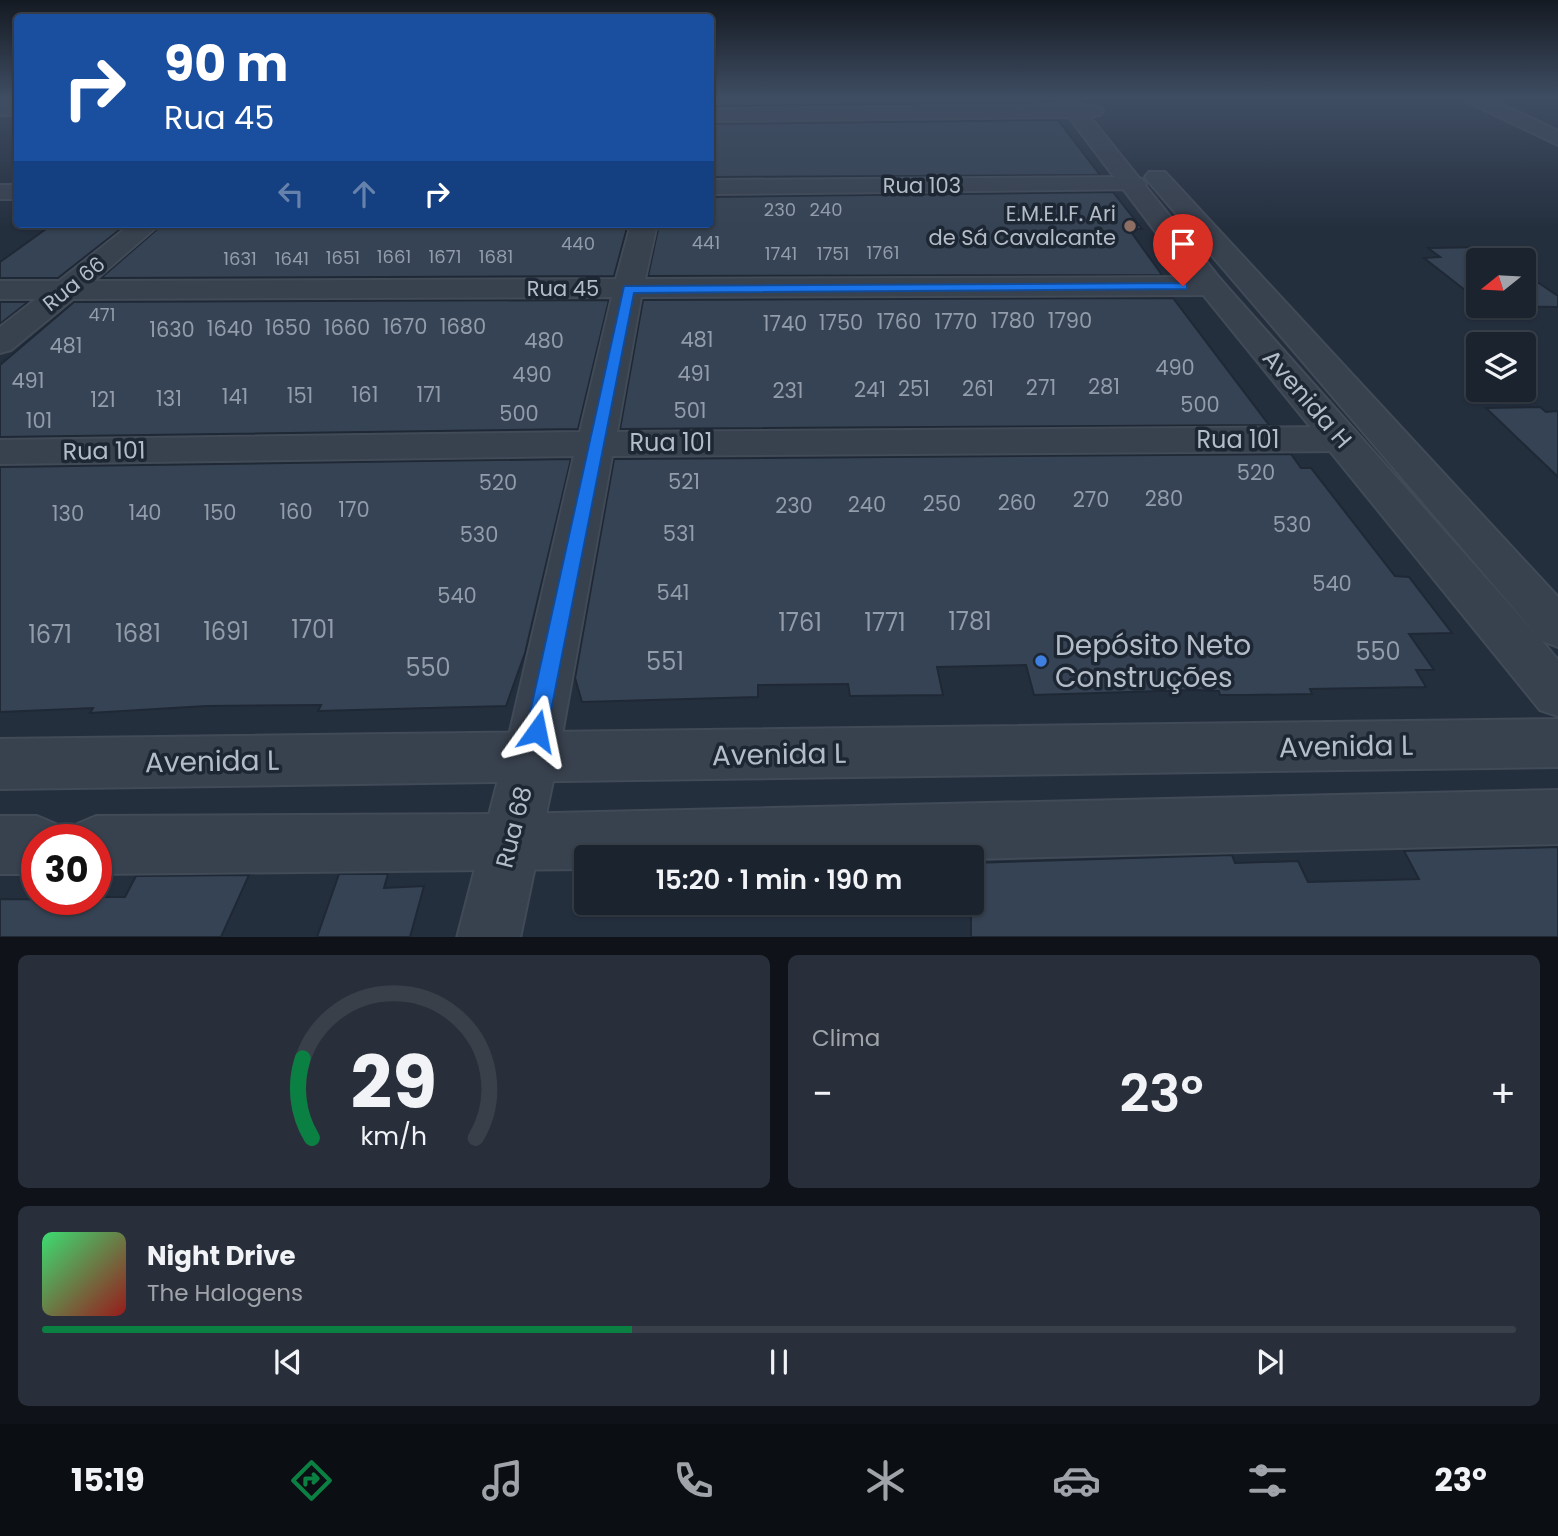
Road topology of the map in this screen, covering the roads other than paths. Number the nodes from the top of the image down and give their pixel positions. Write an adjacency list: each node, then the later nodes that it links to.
1 (1105, 141): 3 (street, Avenida H)
2 (1116, 141): 15 (street, Avenida H)
3 (1133, 184): 4 (street, Rua 103); 7 (street, Avenida H)
4 (714, 187)
5 (142, 228): 9 (street, Rua 66)
6 (643, 228): 10 (street, Rua 68)
7 (1211, 286): 10 (street, Rua 45); 12 (street, Avenida H)
8 (0, 289): 9 (street, Rua 45)
9 (69, 289): 10 (street, Rua 45); 11 (street, Rua 66)
10 (628, 289): 13 (street, Rua 68)
11 (0, 343)
12 (1342, 439): 13 (street, Rua 101); 16 (street, Avenida H)
13 (597, 444): 14 (street, Rua 101); 18 (street, Rua 68)
14 (0, 452)
15 (1558, 628)
16 (1558, 695)
17 (1558, 743): 18 (street, Avenida L)
18 (531, 757): 19 (street, Avenida L); 21 (street, Rua 68)
19 (0, 764)
20 (1558, 817): 21 (street)
21 (510, 842): 24 (street); 25 (street, Rua 68)
22 (0, 845): 23 (street)
23 (21, 845)
24 (112, 845)
25 (488, 937)

